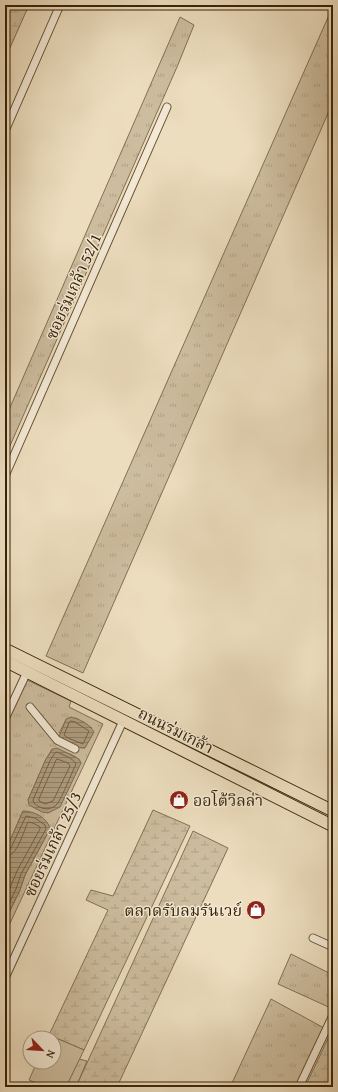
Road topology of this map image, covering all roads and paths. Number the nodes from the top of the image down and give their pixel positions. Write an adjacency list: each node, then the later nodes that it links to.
1 (60, 5): 3 (street)
2 (167, 107): 4 (street, ซอยร่มเกล้า 52/1)
3 (5, 131)
4 (5, 476)
5 (5, 649): 12 (main road, ถนนร่มเกล้า)
6 (5, 662): 7 (main road, ถนนร่มเกล้า)
7 (27, 672): 9 (street); 10 (main road, ถนนร่มเกล้า)
8 (30, 707): 11 (street)
9 (5, 719)
10 (124, 721): 13 (main road, ถนนร่มเกล้า); 16 (street, ซอยร่มเกล้า 25/3)
11 (75, 749)
12 (333, 811)
13 (333, 826)
14 (313, 938): 15 (street)
15 (333, 948)
16 (5, 978)
17 (333, 1015): 18 (street)
18 (299, 1087)

